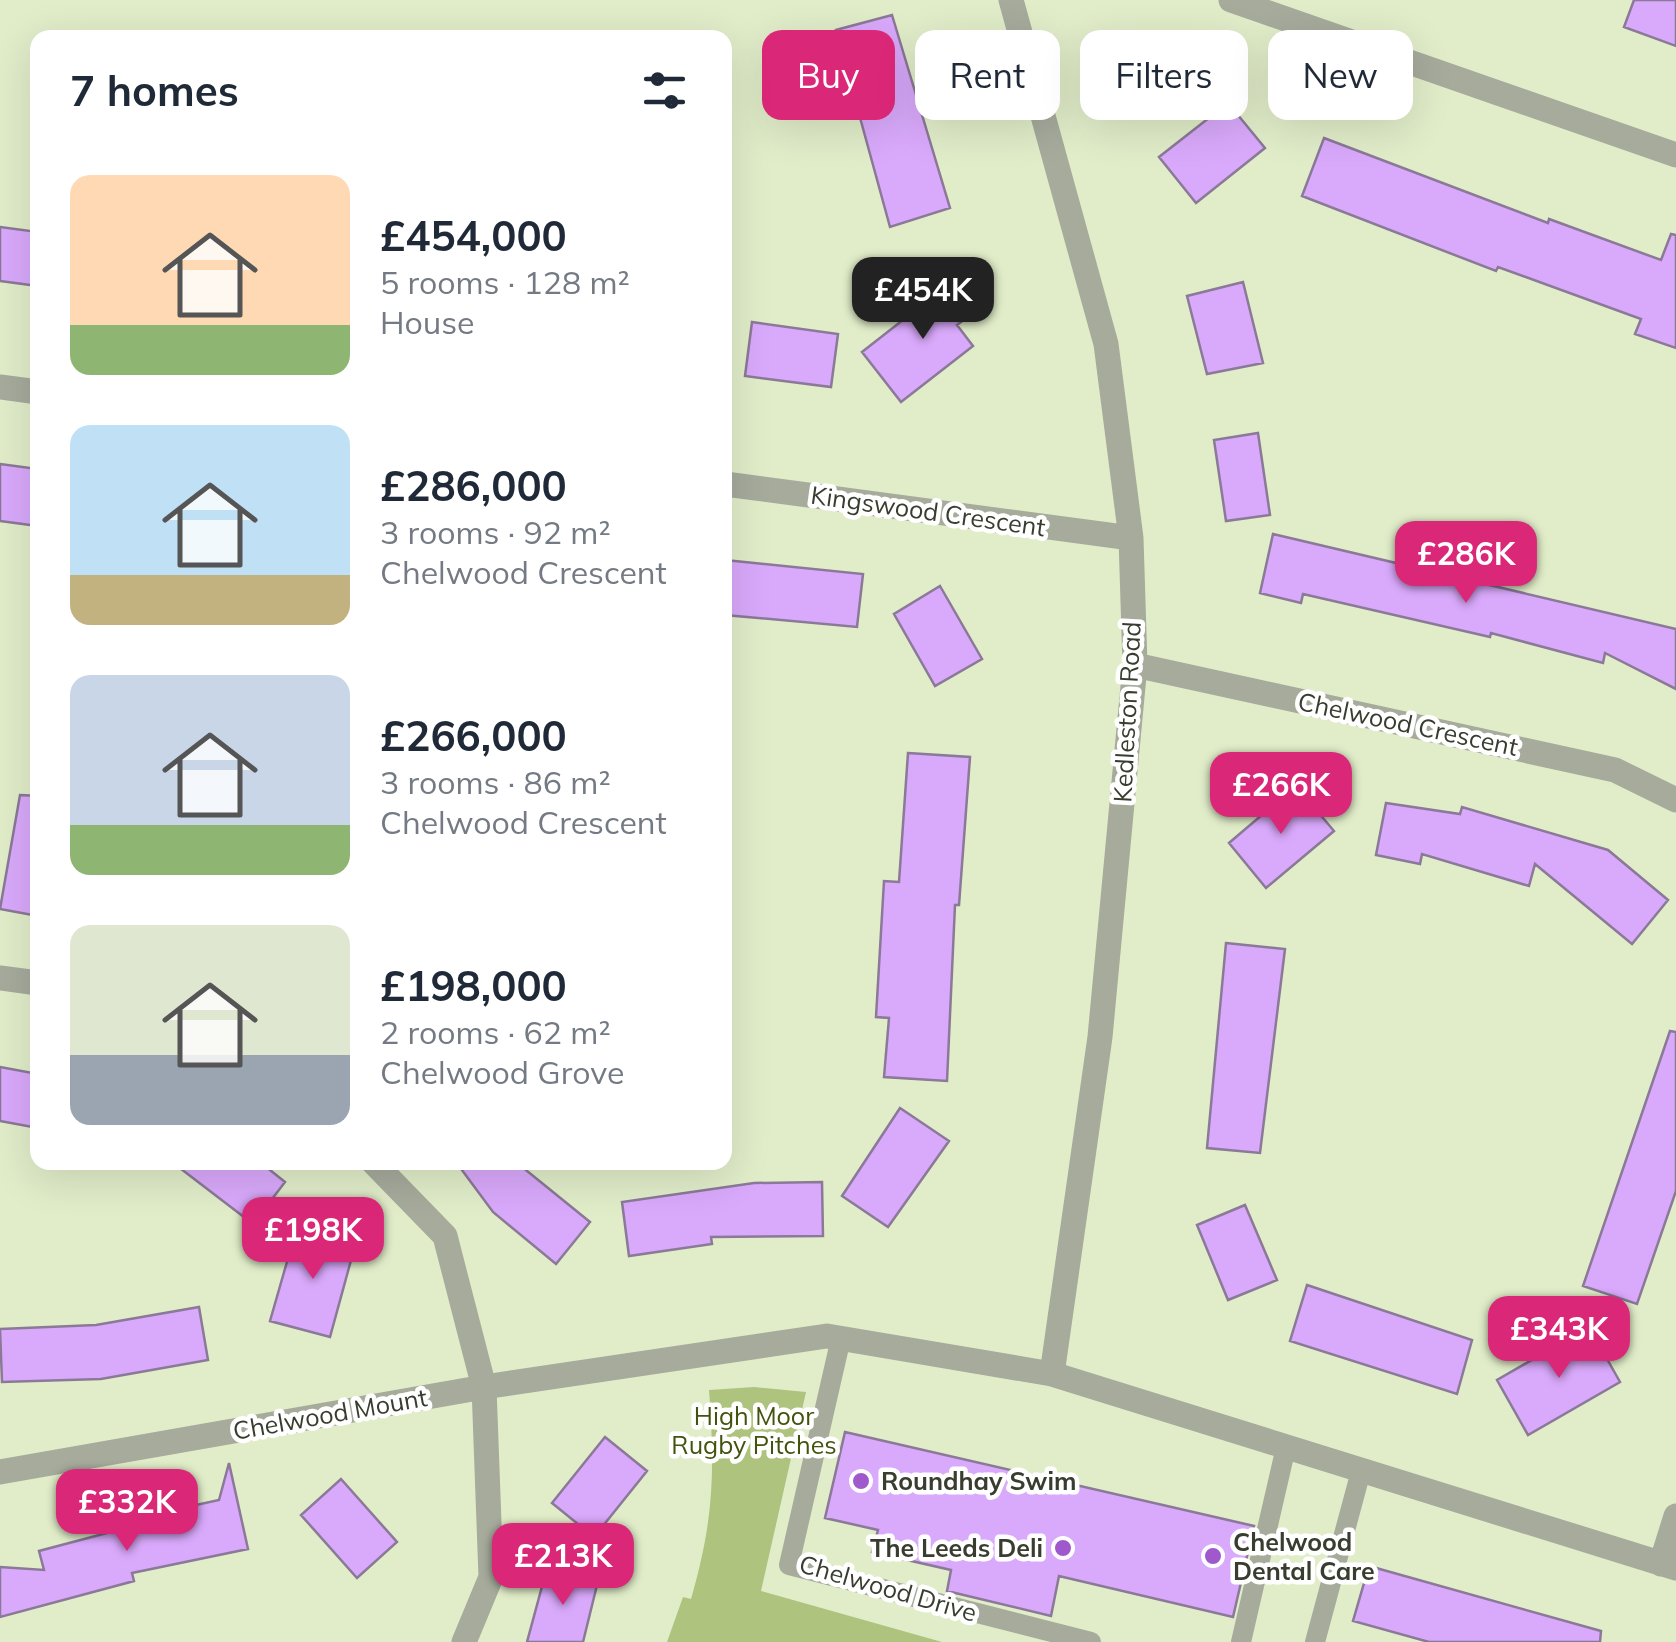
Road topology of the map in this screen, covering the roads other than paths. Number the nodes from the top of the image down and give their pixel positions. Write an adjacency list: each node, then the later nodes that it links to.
1 (1011, 0): 7 (street, Kedleston Road)
2 (1231, 0): 3 (street)
3 (1676, 155)
4 (0, 387): 5 (street)
5 (30, 391)
6 (732, 485): 7 (street, Kingswood Crescent)
7 (1131, 538): 8 (street, Kedleston Road)
8 (1135, 665): 9 (street, Chelwood Crescent); 14 (street, Kedleston Road)
9 (1676, 800)
10 (0, 978): 11 (street)
11 (30, 982)
12 (381, 1170): 15 (street)
13 (841, 1338): 14 (street); 15 (street); 22 (lane, Chelwood Drive)
14 (1052, 1374): 16 (street)
15 (484, 1387): 18 (street, Chelwood Mount); 21 (street)
16 (1286, 1447): 17 (street); 23 (lane)
17 (1361, 1471): 20 (street); 24 (lane)
18 (0, 1472)
19 (1676, 1516): 20 (street)
20 (1668, 1566)
21 (464, 1642)
22 (1091, 1642)
23 (1241, 1642)
24 (1315, 1642)

